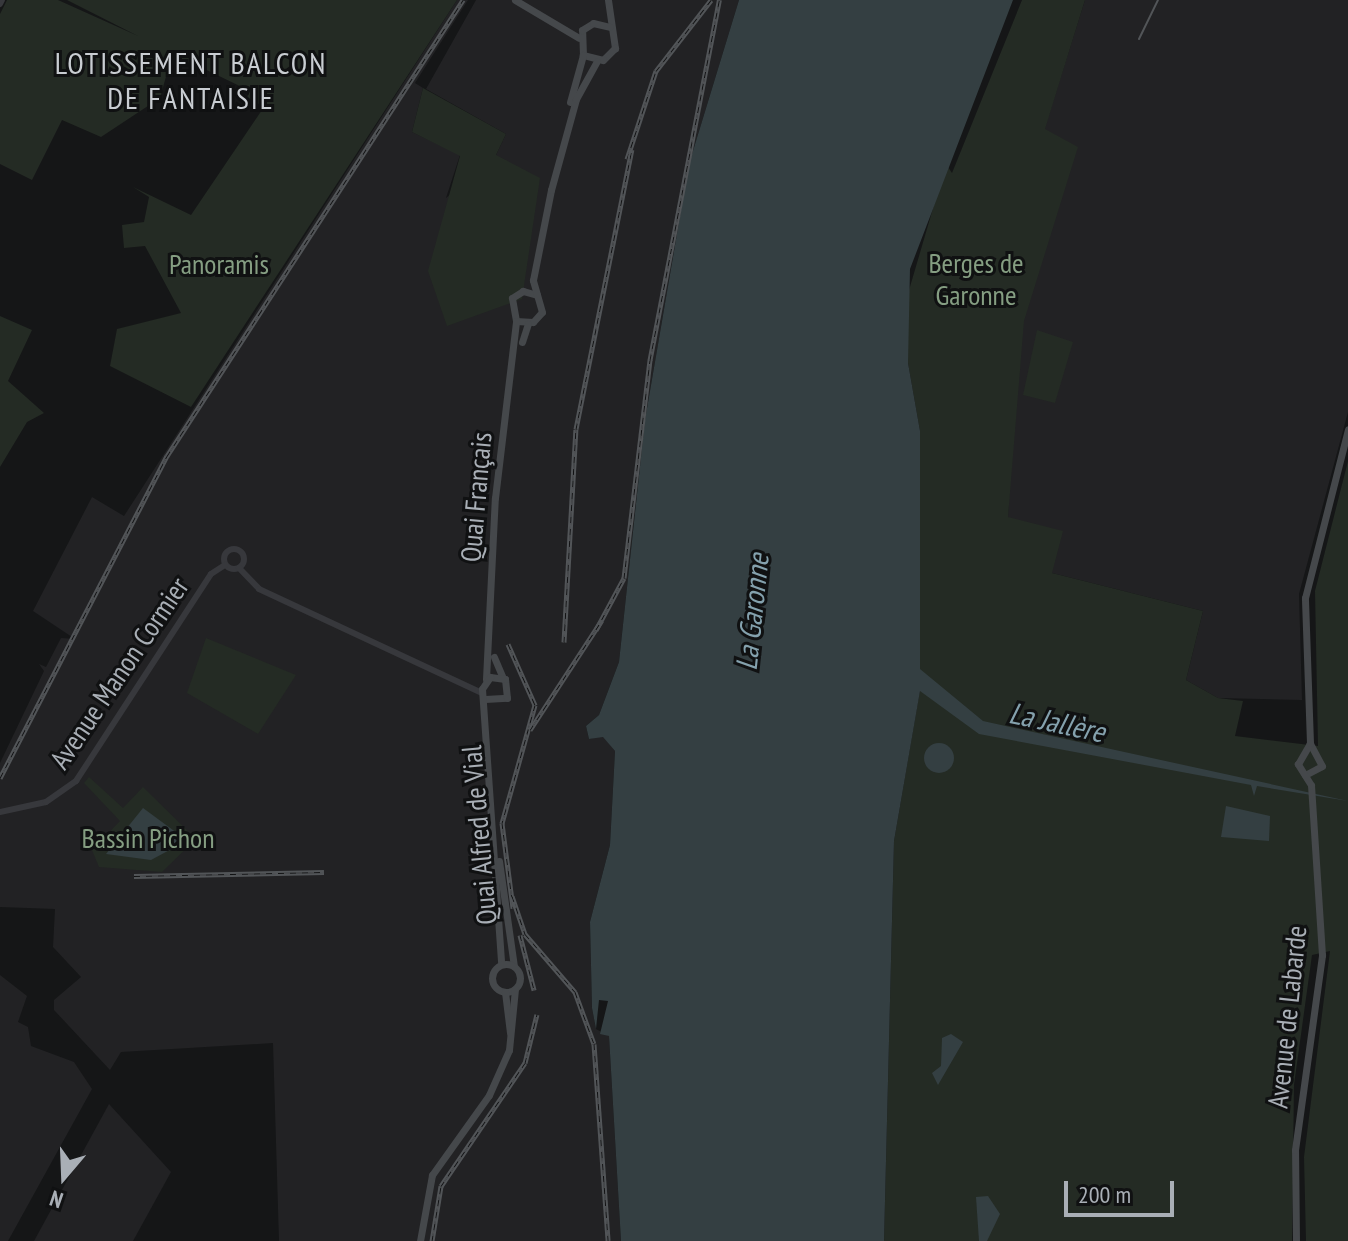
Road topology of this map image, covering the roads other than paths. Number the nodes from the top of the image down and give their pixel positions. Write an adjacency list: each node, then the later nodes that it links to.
1 (515, 0): 6 (main road)
2 (524, 0): 4 (main road)
3 (608, 0): 4 (main road); 5 (main road)
4 (589, 25): 5 (main road); 6 (main road)
5 (610, 27): 8 (main road)
6 (579, 38): 7 (main road)
7 (583, 55): 8 (main road); 9 (main road)
8 (597, 61): 10 (main road)
9 (523, 291): 10 (main road); 11 (main road)
10 (537, 295): 12 (main road)
11 (516, 321): 12 (main road); 17 (main road, Quai Français)
12 (528, 324): 16 (main road, Quai Français)
13 (1348, 429): 21 (main road)
14 (225, 565): 15 (street); 15 (street); 25 (street, Avenue Manon Cormier)
15 (239, 568): 18 (street)
16 (502, 676): 17 (main road); 20 (main road)
17 (485, 681): 18 (street); 19 (main road)
18 (465, 683): 19 (street)
19 (484, 696): 20 (main road); 26 (main road, Quai Alfred de Vial)
20 (500, 703): 27 (main road, Quai Alfred de Vial)
21 (1310, 753): 22 (main road); 23 (main road)
22 (1305, 775): 23 (main road); 24 (main road, Avenue de Labarde)
23 (1316, 775): 24 (main road)
24 (1312, 792): 32 (main road, Avenue de Labarde)
25 (0, 812)
26 (501, 964): 27 (main road); 29 (main road)
27 (514, 966): 28 (main road)
28 (515, 989): 29 (main road); 30 (main road)
29 (505, 992): 30 (main road)
30 (504, 1062): 31 (main road)
31 (420, 1241)
32 (1296, 1241)

